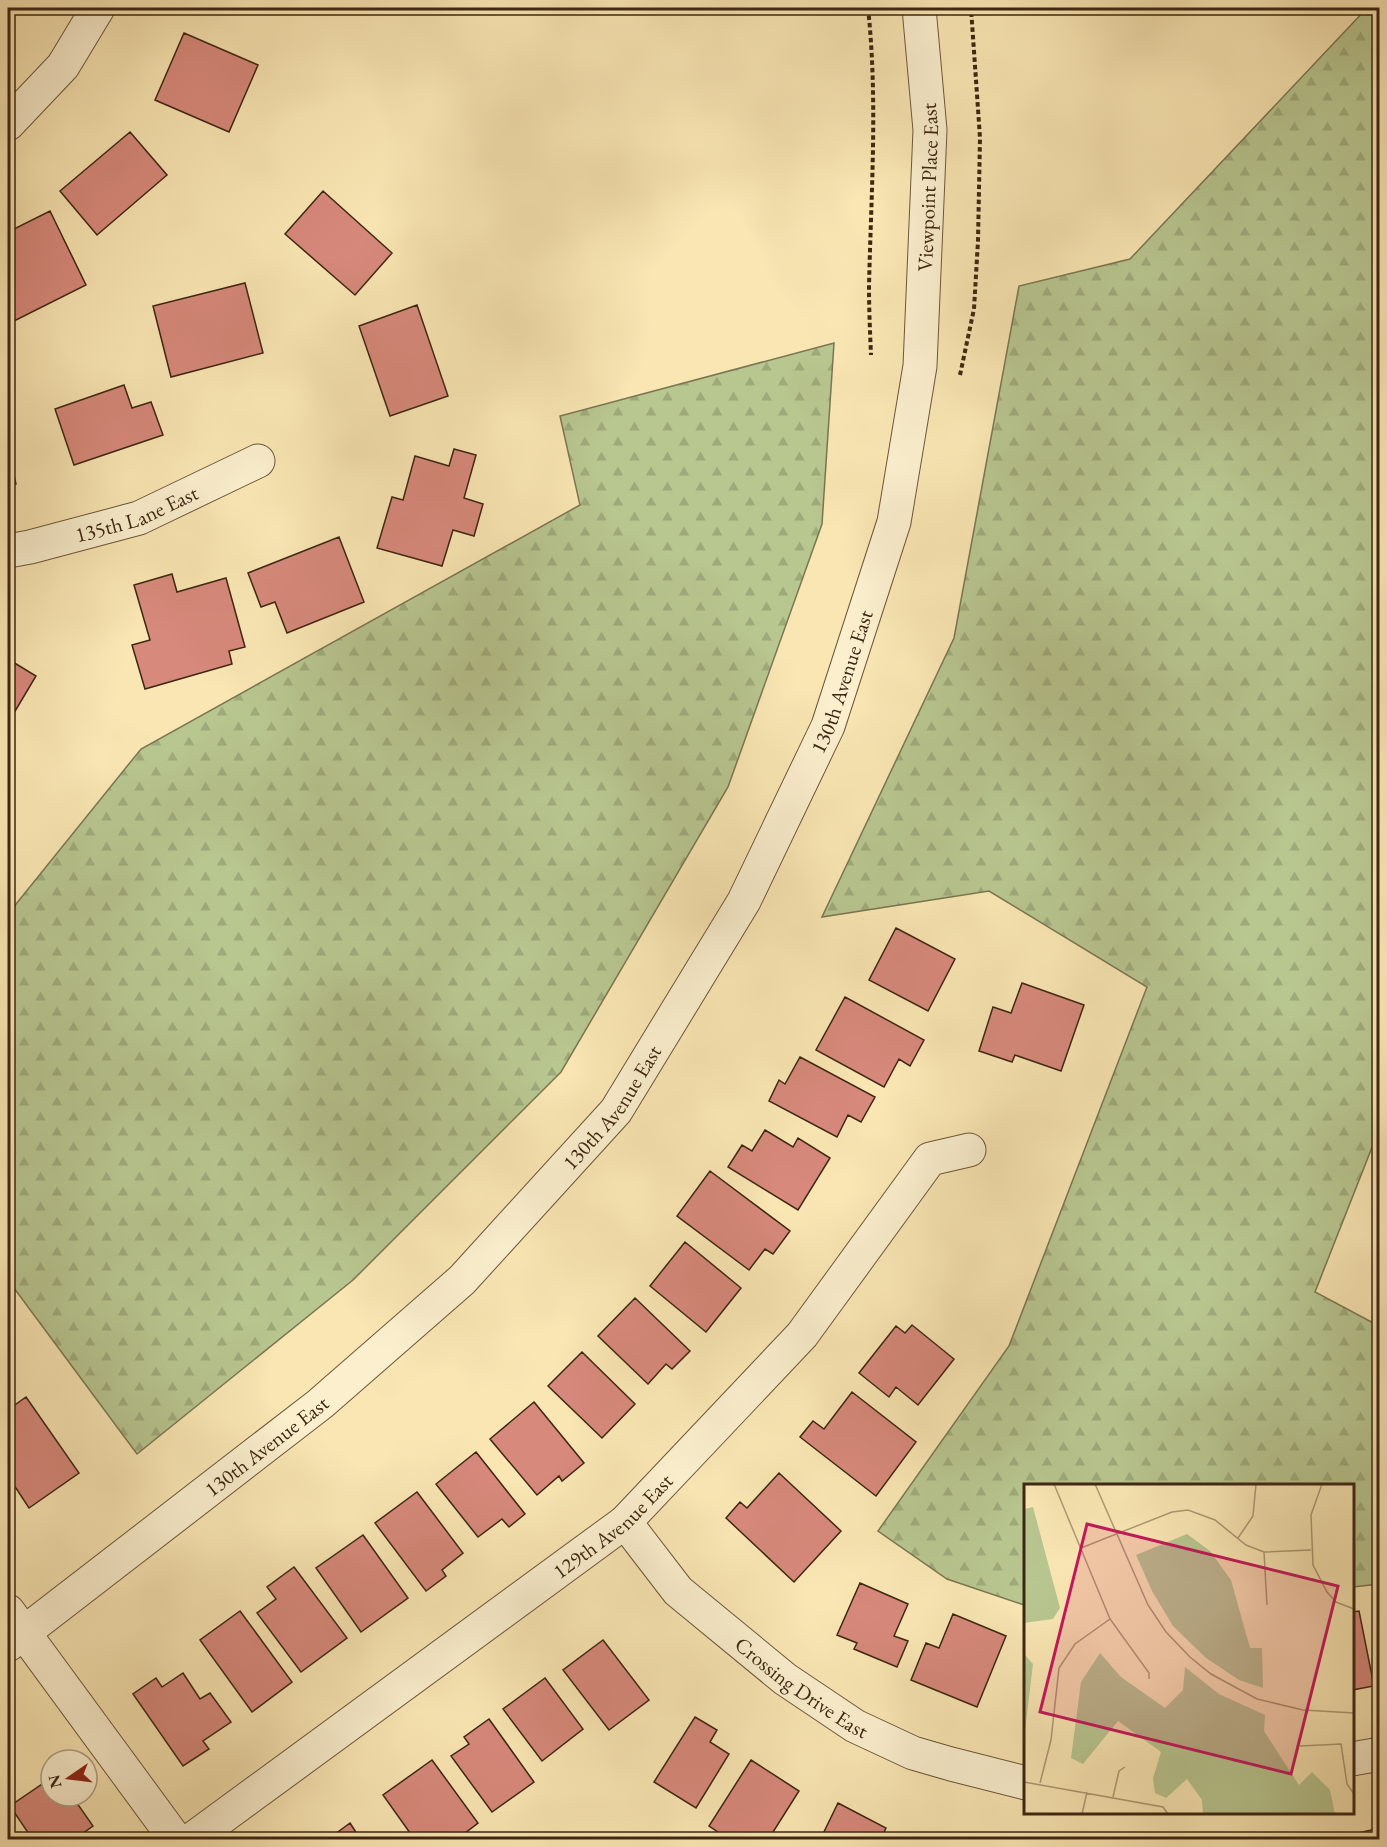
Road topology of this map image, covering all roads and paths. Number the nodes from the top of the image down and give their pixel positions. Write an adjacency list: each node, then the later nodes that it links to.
1 (98, 8): 5 (street)
2 (868, 8): 6 (path)
3 (919, 8): 7 (street, Viewpoint Place East)
4 (971, 8): 8 (path)
5 (8, 124)
6 (871, 355)
7 (920, 366): 13 (street, 130th Avenue East)
8 (960, 375)
9 (258, 461): 10 (street, 135th Lane East)
10 (8, 551)
11 (969, 1150): 12 (street, 129th Avenue East)
12 (625, 1522): 16 (street, Crossing Drive East); 18 (street, 129th Avenue East)
13 (13, 1630): 17 (street)
14 (1380, 1754): 15 (street)
15 (1354, 1760)
16 (1024, 1782)
17 (176, 1839)
18 (191, 1839)

